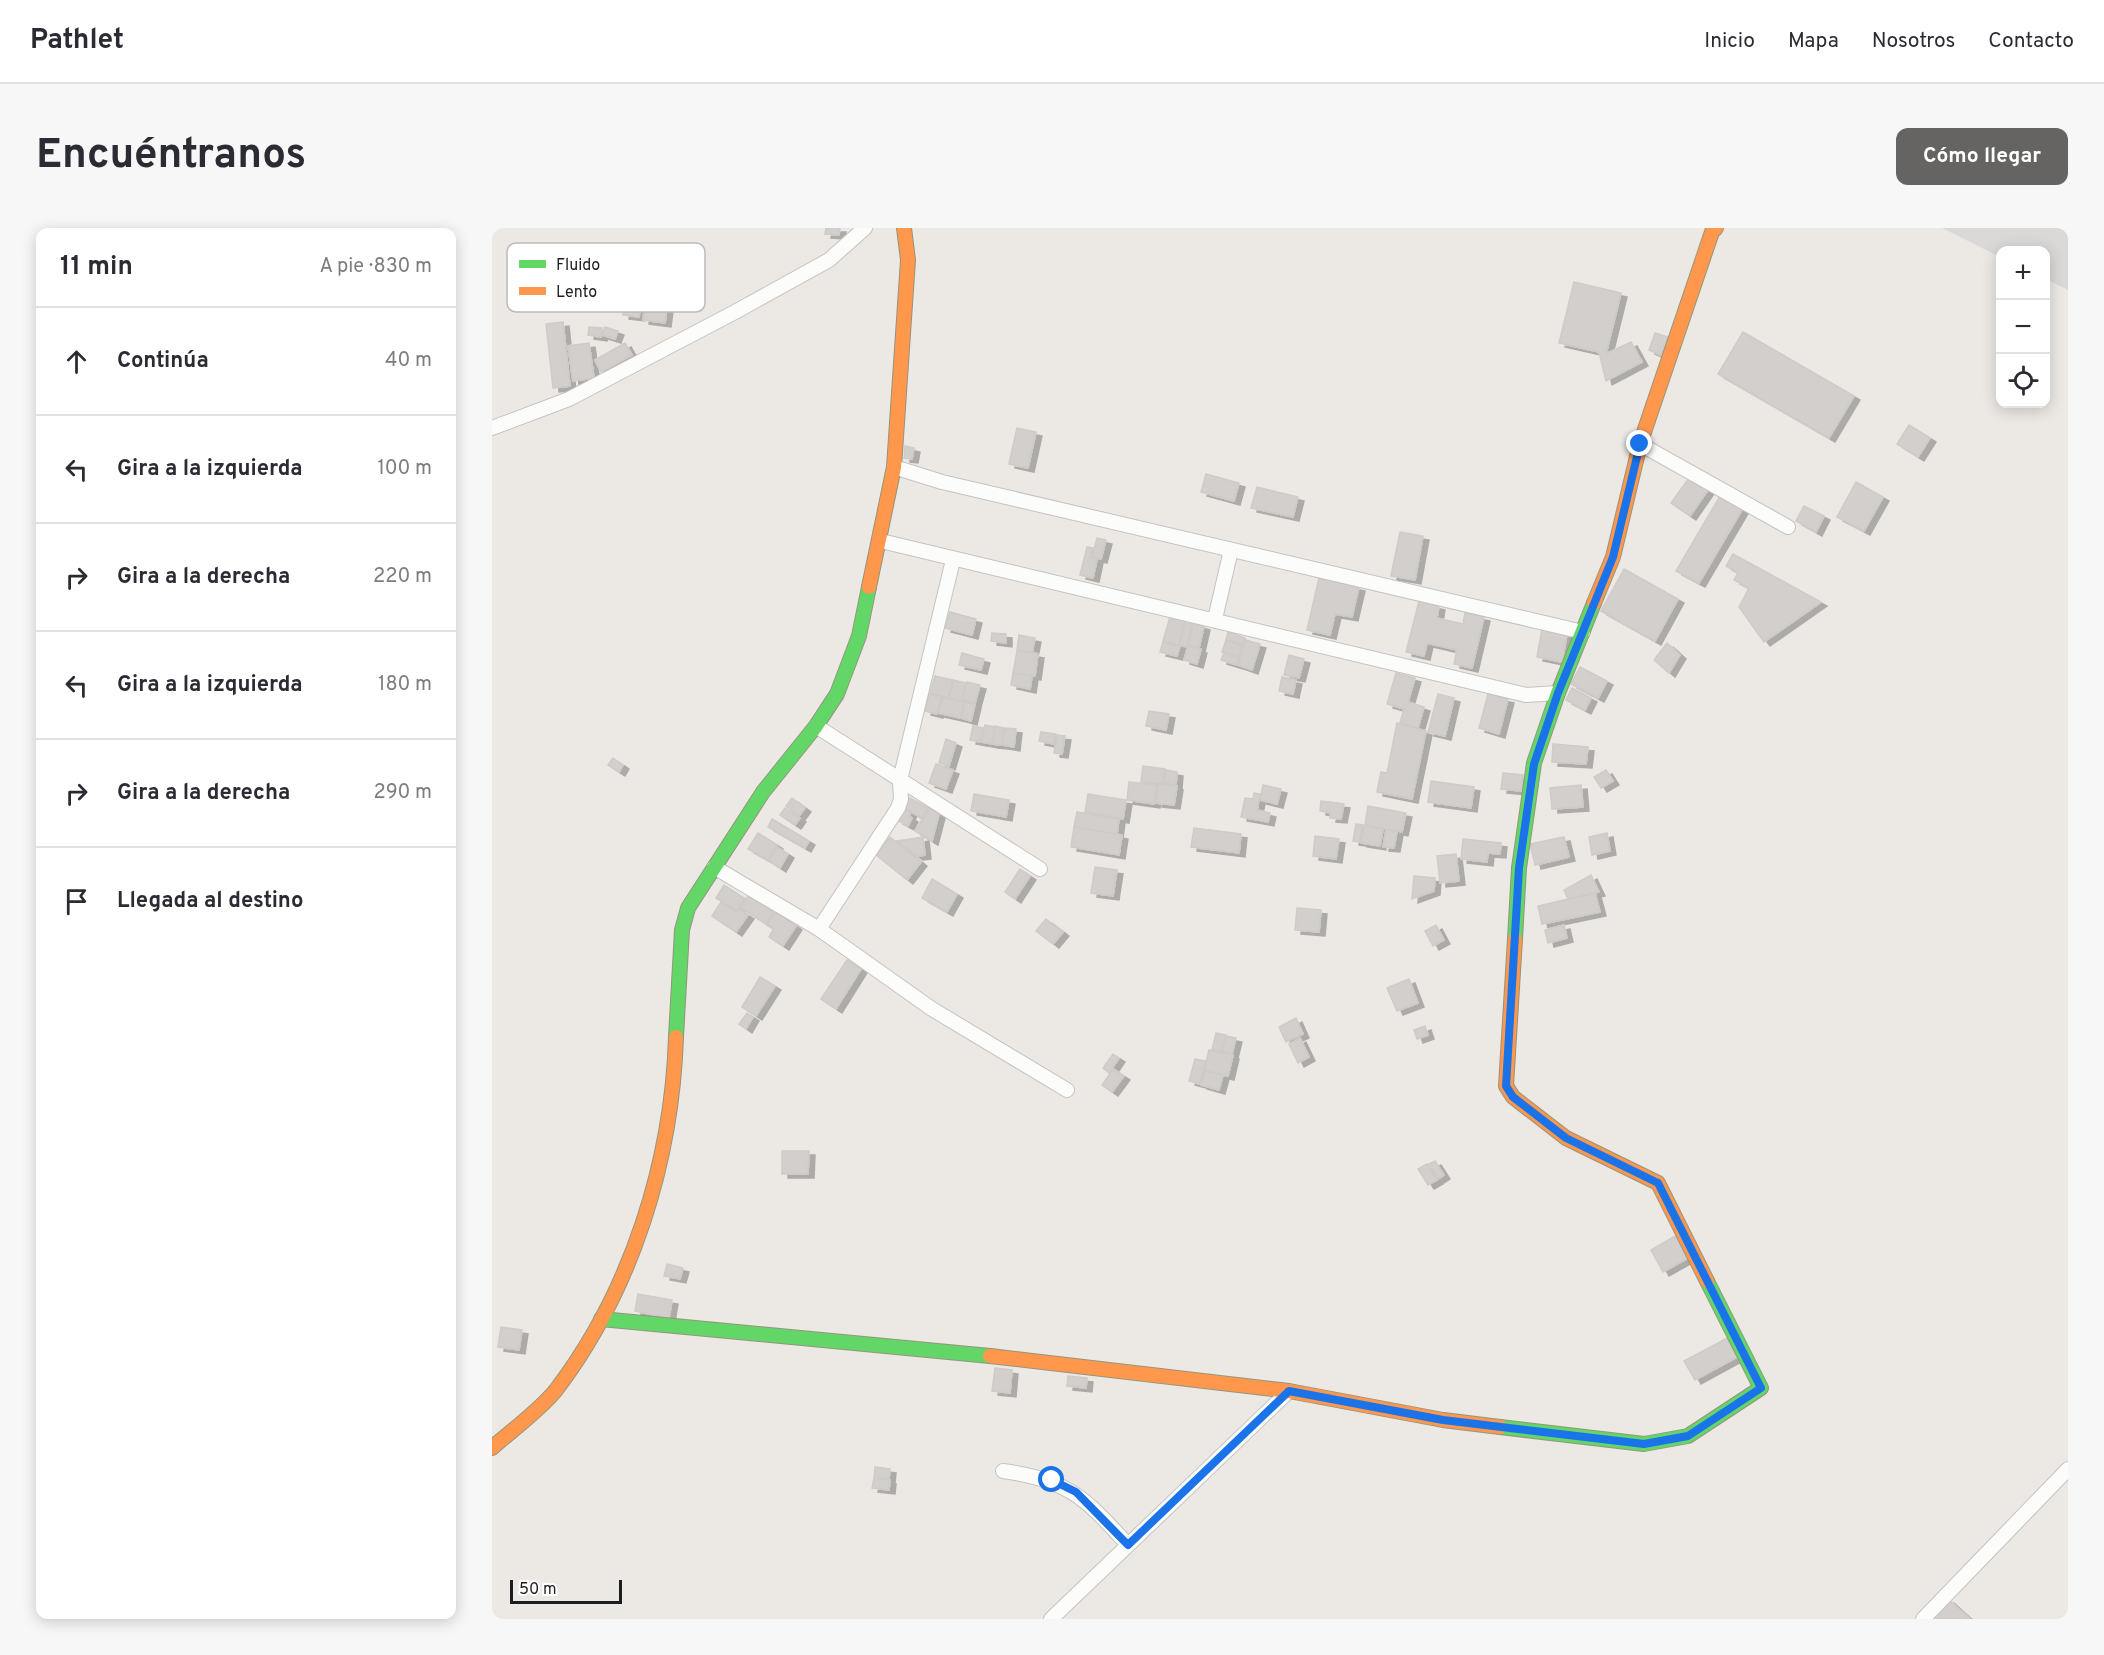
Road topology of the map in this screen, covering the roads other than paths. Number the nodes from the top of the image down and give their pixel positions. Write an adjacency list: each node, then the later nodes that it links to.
1 (865, 228): 4 (street)
2 (904, 228): 6 (street)
3 (1716, 228): 5 (street)
4 (492, 428)
5 (1640, 444): 7 (street); 12 (street)
6 (894, 467): 8 (street); 9 (street)
7 (1788, 527)
8 (881, 541): 10 (street); 14 (street)
9 (1231, 550): 11 (street); 12 (street)
10 (953, 560): 11 (street); 15 (street)
11 (1215, 619): 13 (street)
12 (1583, 632): 13 (street)
13 (1558, 693): 21 (street)
14 (816, 726): 15 (street); 16 (street)
15 (900, 780): 17 (street); 18 (street)
16 (714, 867): 18 (street); 20 (street)
17 (1040, 869)
18 (819, 929): 19 (street)
19 (1067, 1090)
20 (601, 1319): 21 (street); 22 (street)
21 (1289, 1391): 25 (street)
22 (492, 1448)
23 (2068, 1469): 27 (street)
24 (1004, 1471): 25 (street)
25 (1128, 1545): 26 (street)
26 (1051, 1619)
27 (1923, 1619)

